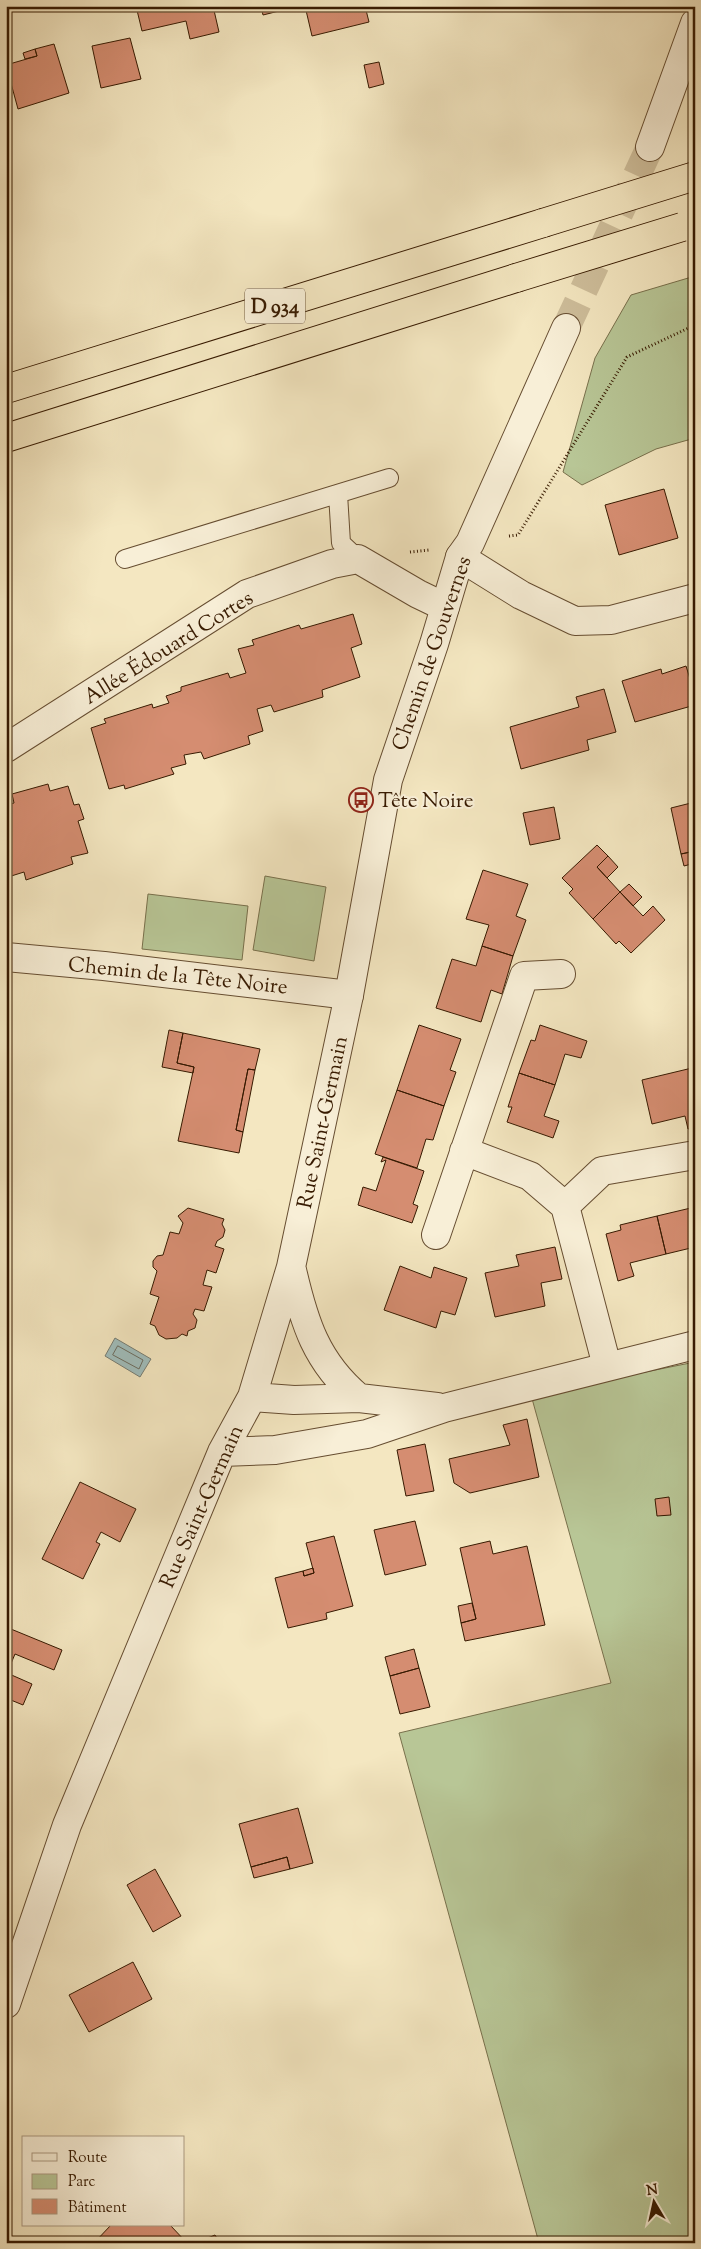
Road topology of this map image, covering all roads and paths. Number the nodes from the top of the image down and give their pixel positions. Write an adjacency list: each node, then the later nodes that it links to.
1 (695, 23): 2 (street)
2 (650, 147)
3 (695, 176): 7 (highway, D 934, bridge)
4 (688, 225): 8 (highway, D 934, bridge)
5 (695, 325): 11 (path)
6 (566, 328): 12 (street, Chemin de Gouvernes)
7 (6, 389)
8 (6, 438)
9 (389, 478): 10 (lane)
10 (338, 494): 13 (lane); 14 (lane)
11 (508, 536)
12 (460, 557): 15 (street); 16 (street, Chemin de Gouvernes)
13 (125, 559)
14 (358, 559): 16 (street); 17 (street, Allée Édouard Cortes)
15 (695, 598)
16 (445, 607): 20 (street, Chemin de Gouvernes)
17 (6, 748)
18 (6, 957): 20 (street, Chemin de la Tête Noire)
19 (561, 974): 21 (street)
20 (349, 995): 25 (street, Rue Saint-Germain)
21 (464, 1151): 23 (street); 24 (street)
22 (695, 1155): 23 (street)
23 (565, 1206): 27 (street)
24 (436, 1235)
25 (291, 1267): 28 (street, Rue Saint-Germain); 29 (street)
26 (695, 1345): 27 (street)
27 (607, 1366): 30 (street)
28 (252, 1398): 29 (street); 31 (street, Rue Saint-Germain)
29 (359, 1398): 30 (street)
30 (444, 1408): 31 (street)
31 (222, 1452): 32 (street, Rue Saint-Germain)
32 (6, 2004)

